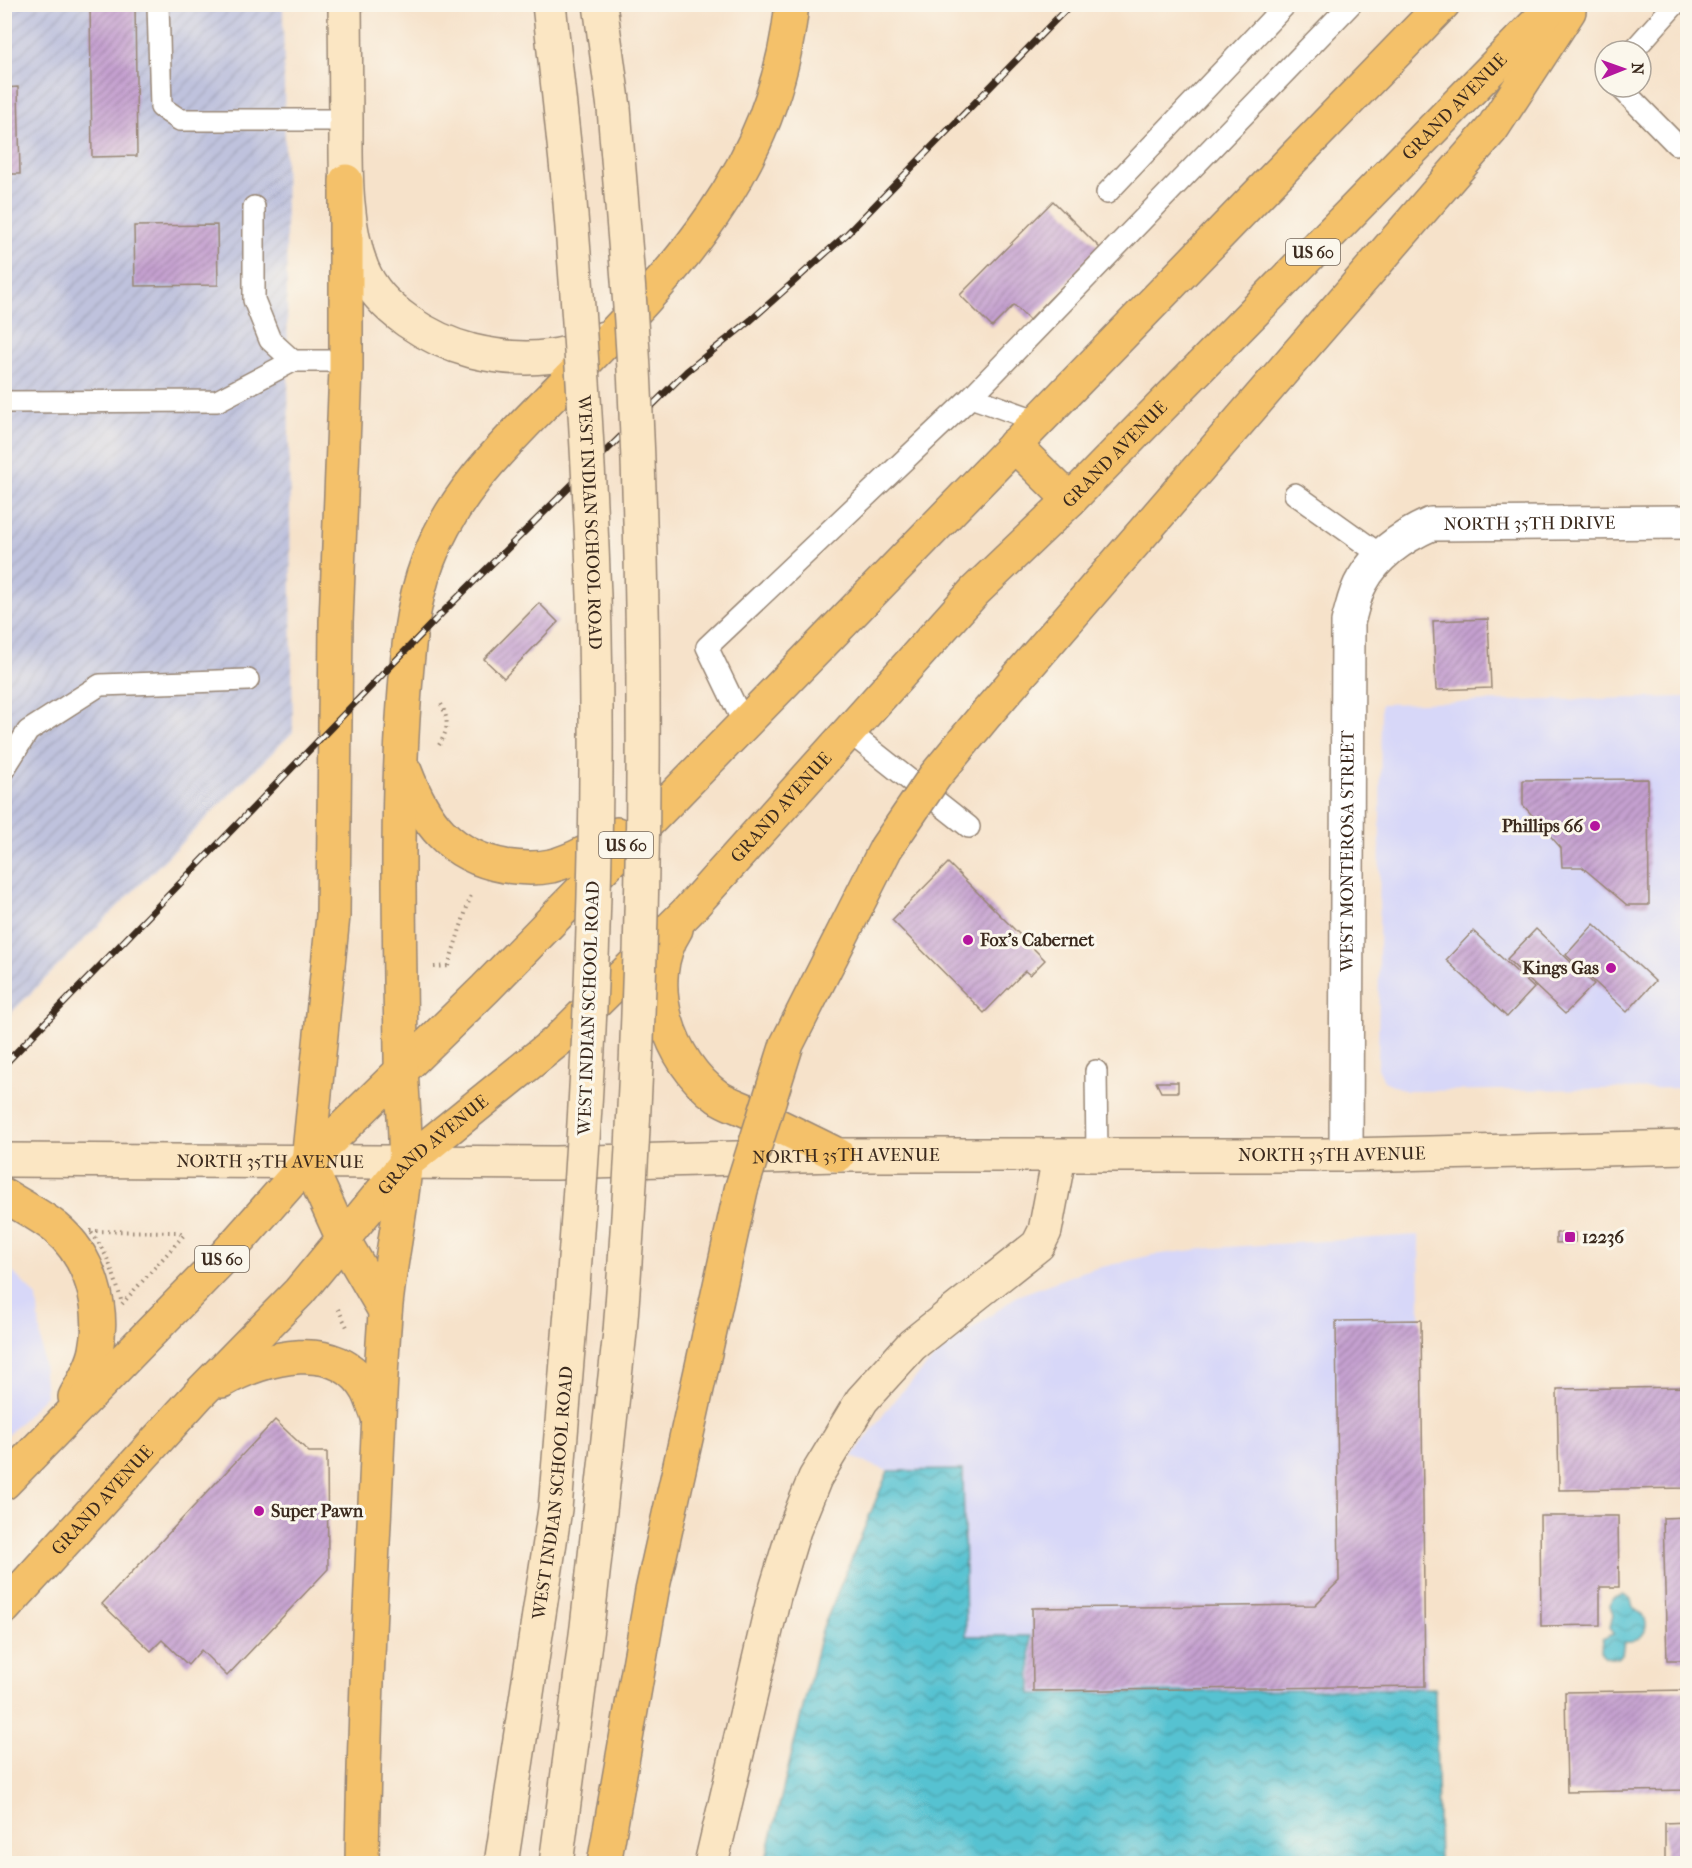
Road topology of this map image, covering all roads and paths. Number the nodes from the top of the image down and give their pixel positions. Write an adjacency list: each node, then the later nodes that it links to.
1 (158, 4): 14 (lane)
2 (345, 4): 14 (main road)
3 (549, 4): 64 (main road, WEST INDIAN SCHOOL ROAD, bridge)
4 (600, 4): 65 (main road, bridge)
5 (792, 4): 19 (highway)
6 (1286, 4): 17 (lane)
7 (1351, 4): 22 (lane)
8 (1443, 4): 24 (highway, US 60)
9 (1555, 4): 27 (highway, GRAND AVENUE / US 60)
10 (1573, 4): 66 (highway, bridge)
11 (1675, 4): 12 (lane)
12 (1644, 39)
13 (1632, 99): 15 (lane)
14 (346, 120): 16 (main road)
15 (1676, 144)
16 (346, 181): 19 (main road); 21 (highway)
17 (1107, 193)
18 (254, 207): 20 (lane)
19 (616, 332): 33 (highway)
20 (293, 361): 21 (lane); 23 (lane)
21 (346, 361): 50 (highway)
22 (971, 397): 24 (lane); 31 (lane)
23 (4, 402)
24 (1038, 421): 25 (highway, US 60)
25 (1014, 445): 27 (highway); 31 (highway, US 60)
26 (1295, 494): 29 (lane)
27 (1070, 500): 32 (highway, GRAND AVENUE / US 60)
28 (1688, 522): 29 (street, NORTH 35TH DRIVE)
29 (1382, 556): 46 (street, WEST MONTEROSA STREET)
30 (248, 680): 34 (lane)
31 (744, 724): 35 (highway, US 60)
32 (849, 732): 36 (lane); 38 (highway, GRAND AVENUE / US 60)
33 (401, 759): 35 (highway); 42 (highway)
34 (4, 770)
35 (669, 801): 42 (highway, US 60)
36 (969, 827)
37 (474, 885): 39 (path)
38 (688, 911): 45 (highway); 51 (highway, GRAND AVENUE / US 60)
39 (448, 966): 40 (path); 41 (path)
40 (434, 967)
41 (459, 970)
42 (401, 1071): 50 (highway, US 60); 51 (highway)
43 (1096, 1071): 48 (lane)
44 (1688, 1147): 46 (main road, NORTH 35TH AVENUE)
45 (838, 1155): 47 (main road, NORTH 35TH AVENUE); 51 (main road, NORTH 35TH AVENUE)
46 (1346, 1155): 48 (main road, NORTH 35TH AVENUE)
47 (1059, 1157): 48 (main road, NORTH 35TH AVENUE); 67 (main road)
48 (1097, 1157)
49 (4, 1160): 50 (main road, NORTH 35TH AVENUE)
50 (308, 1162): 51 (main road, NORTH 35TH AVENUE); 54 (highway); 60 (highway, US 60)
51 (405, 1164): 54 (highway, GRAND AVENUE / US 60); 56 (highway)
52 (4, 1195): 60 (highway)
53 (180, 1230): 53 (path)
54 (343, 1239): 56 (highway); 58 (highway, GRAND AVENUE / US 60)
55 (338, 1309): 57 (path)
56 (386, 1311): 59 (highway)
57 (345, 1332)
58 (199, 1394): 59 (highway); 62 (highway, GRAND AVENUE / US 60)
59 (379, 1420): 63 (highway)
60 (41, 1445): 61 (highway, US 60)
61 (4, 1483)
62 (4, 1608)
63 (362, 1863)
64 (501, 1863)
65 (556, 1863)
66 (604, 1863)
67 (711, 1863)

